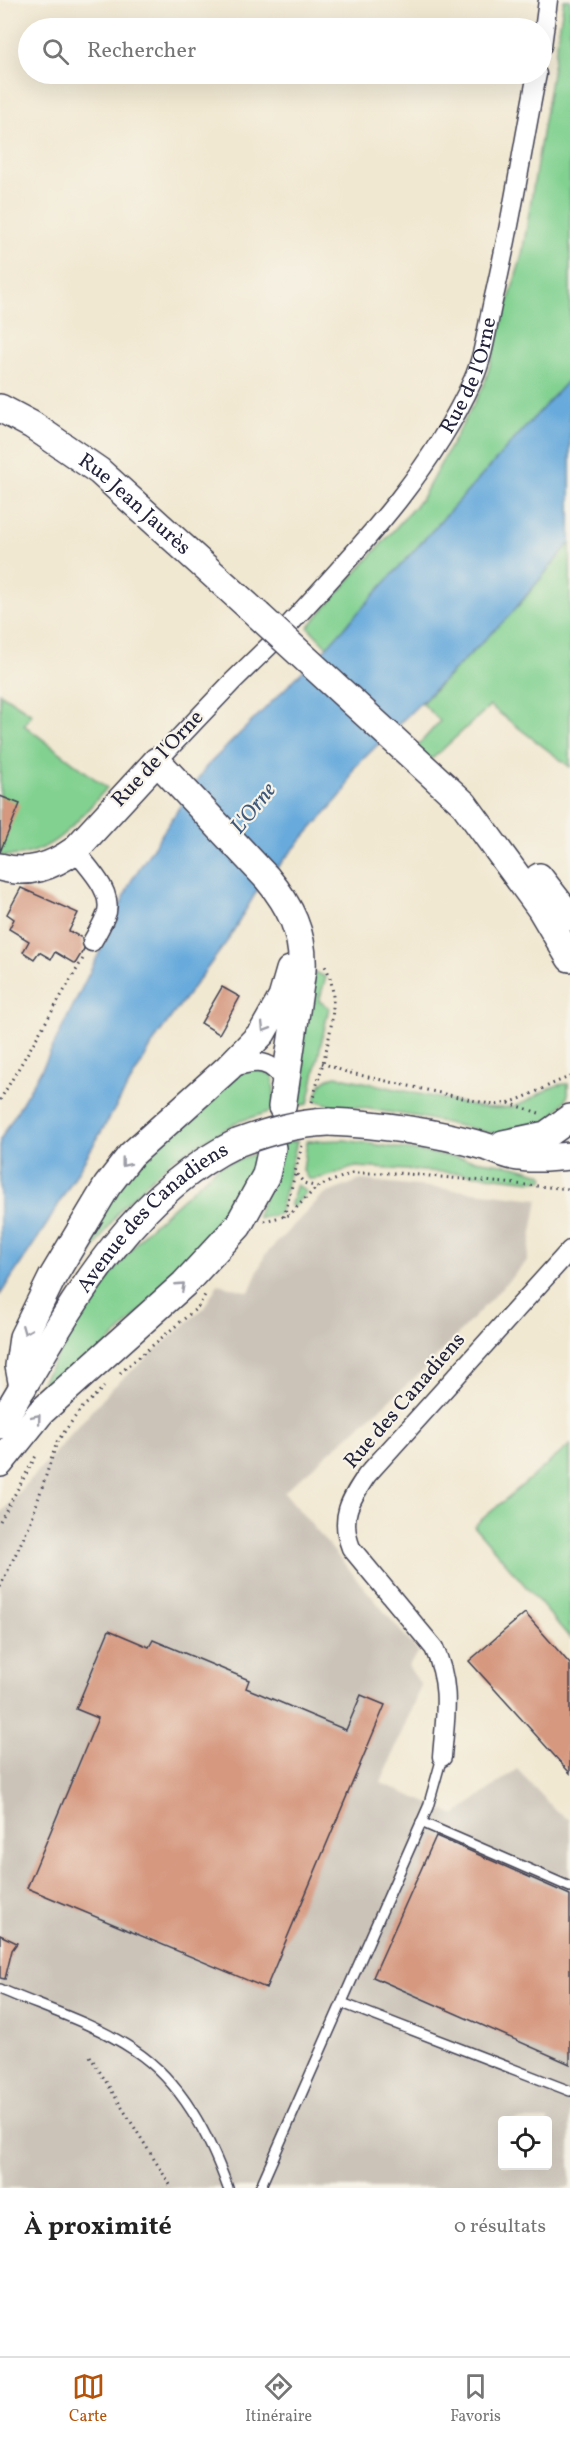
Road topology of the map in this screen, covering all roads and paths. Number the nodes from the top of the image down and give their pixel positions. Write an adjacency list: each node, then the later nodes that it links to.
1 (548, 0): 2 (street)
2 (546, 18)
3 (535, 84): 5 (street, Rue de l'Orne)
4 (0, 408): 8 (street, Rue Jean Jaurès, bridge)
5 (288, 626)
6 (270, 645): 7 (street, Rue de l'Orne)
7 (157, 761): 9 (street, Rue de l'Orne); 12 (street)
8 (464, 804): 11 (street); 14 (street)
9 (75, 850): 10 (street, Rue de l'Orne); 13 (street)
10 (0, 867)
11 (570, 916)
12 (299, 934): 15 (street, one-way to 15); 17 (street); 19 (path)
13 (92, 942): 18 (path)
14 (570, 958)
15 (228, 1068): 17 (street); 32 (street, one-way to 32)
16 (570, 1077): 19 (path)
17 (284, 1096)
18 (0, 1100)
19 (508, 1103): 20 (path)
20 (557, 1116): 21 (street, Avenue des Canadiens)
21 (485, 1146): 23 (street, Avenue des Canadiens); 32 (street, Avenue des Canadiens, bridge)
22 (272, 1148): 34 (street, one-way to 22)
23 (570, 1156)
24 (295, 1173): 27 (path)
25 (317, 1187): 26 (path)
26 (570, 1190)
27 (284, 1217)
28 (570, 1250): 36 (street, Rue des Canadiens)
29 (207, 1292): 30 (path)
30 (118, 1374)
31 (109, 1382): 35 (path)
32 (23, 1387): 33 (street, Avenue des Canadiens)
33 (0, 1425)
34 (0, 1463)
35 (0, 1587)
36 (442, 1757): 37 (lane)
37 (421, 1822): 38 (lane); 40 (lane)
38 (570, 1887)
39 (0, 1989): 44 (lane)
40 (342, 2003): 42 (lane); 45 (lane)
41 (90, 2056): 43 (path)
42 (570, 2091)
43 (172, 2188)
44 (228, 2188)
45 (260, 2188)

